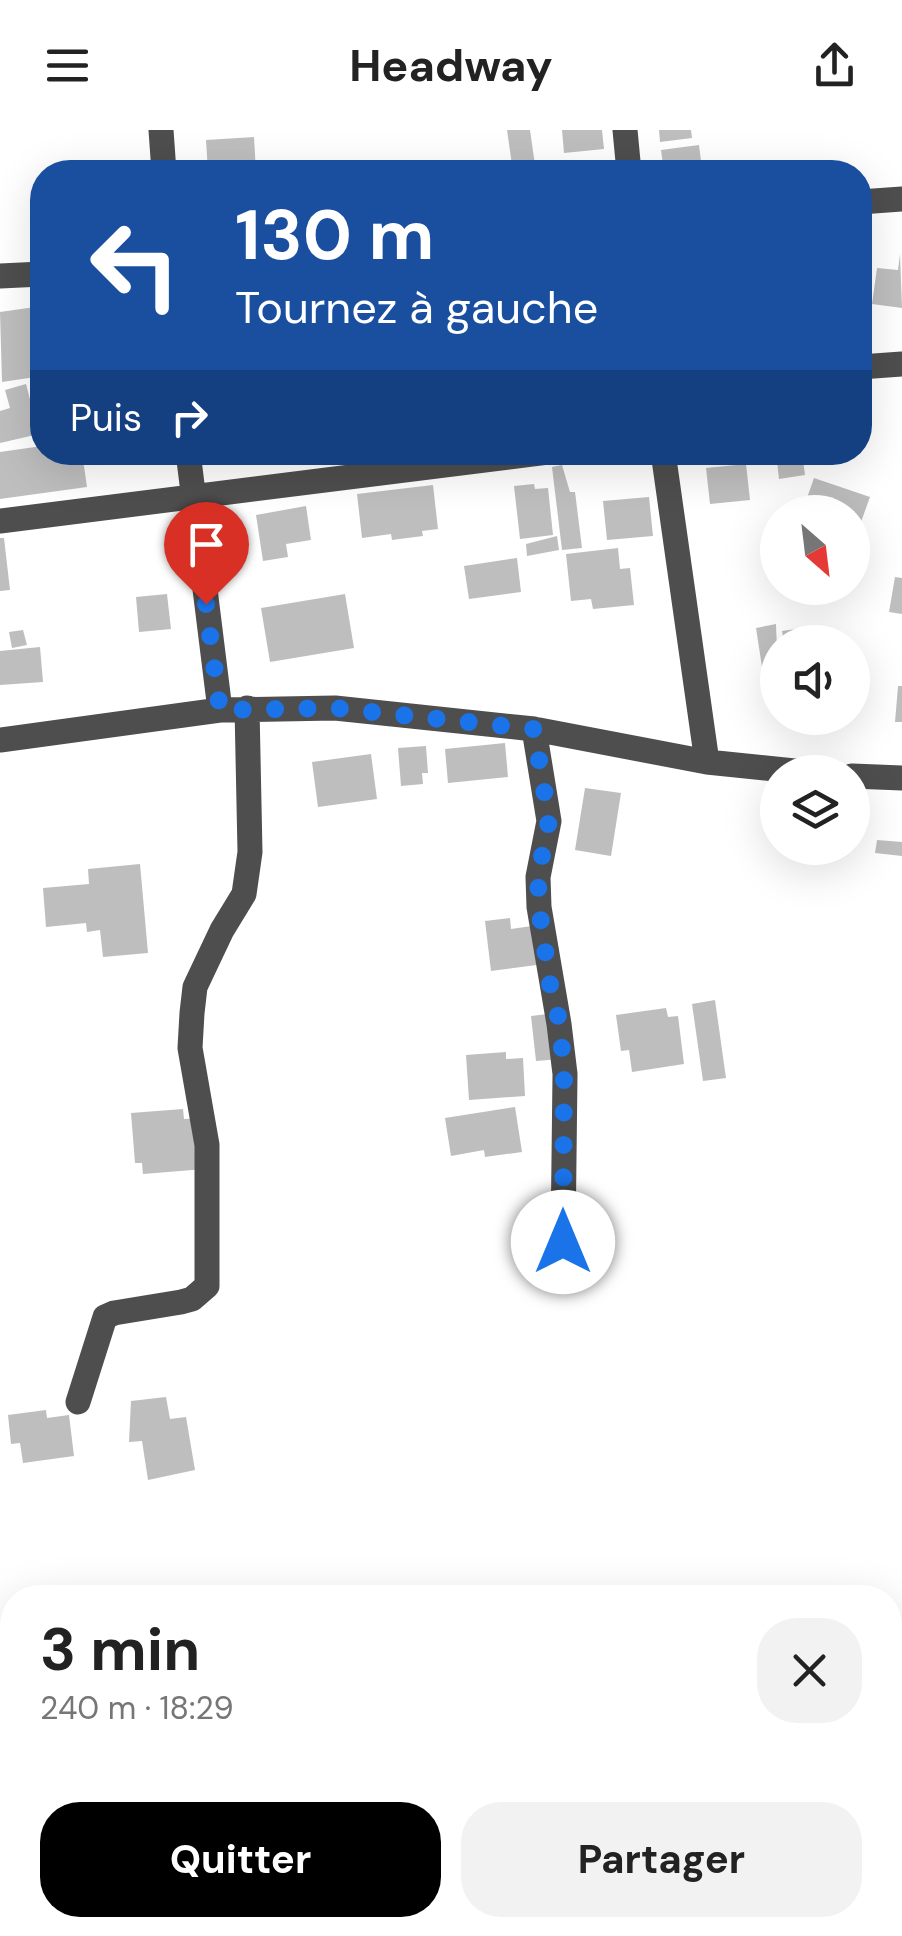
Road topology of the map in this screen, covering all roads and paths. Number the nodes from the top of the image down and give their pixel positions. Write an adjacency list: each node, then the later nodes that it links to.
1 (161, 130): 3 (street)
2 (624, 130): 4 (street)
3 (163, 160)
4 (628, 160)
5 (902, 199): 6 (street)
6 (872, 201)
7 (30, 275): 8 (street)
8 (0, 276)
9 (902, 364): 10 (street)
10 (872, 366)
11 (189, 465): 14 (street)
12 (450, 465): 14 (street)
13 (665, 465): 20 (street)
14 (192, 499): 15 (street); 17 (street)
15 (0, 521)
16 (248, 708): 17 (street); 18 (street); 25 (street)
17 (220, 710): 19 (street)
18 (534, 729): 20 (street); 24 (street)
19 (0, 740)
20 (707, 762): 21 (street)
21 (760, 767)
22 (870, 777): 23 (street)
23 (902, 778)
24 (563, 1242)
25 (78, 1402)

